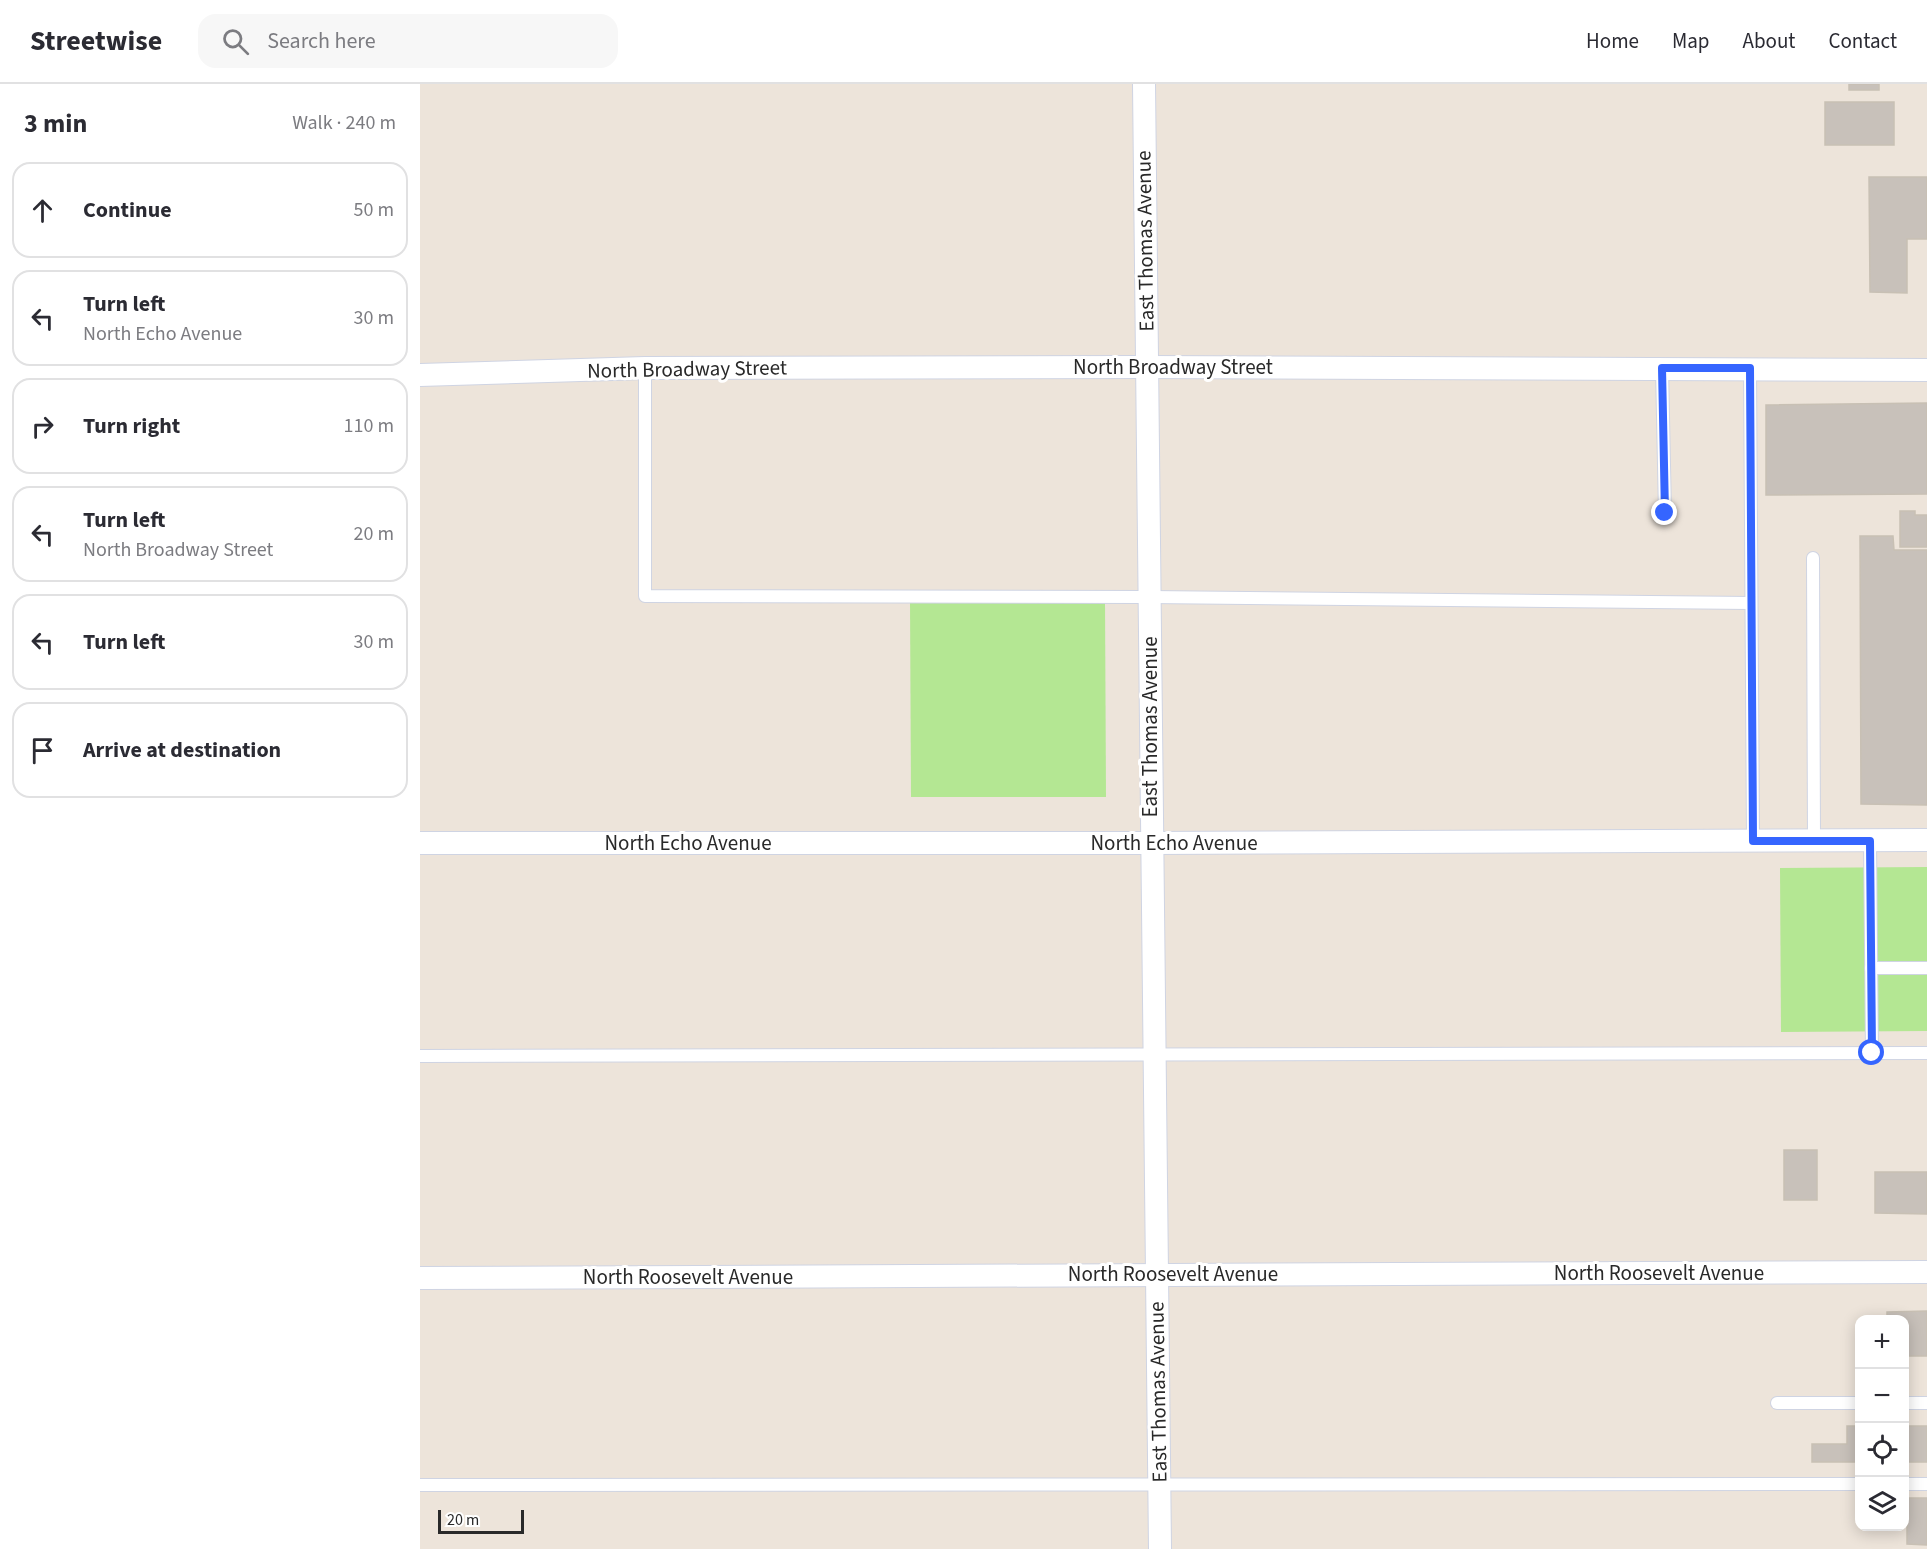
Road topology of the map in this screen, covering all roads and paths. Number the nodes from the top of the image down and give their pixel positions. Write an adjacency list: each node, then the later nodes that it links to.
1 (1143, 84): 2 (street, East Thomas Avenue)
2 (1146, 367): 3 (street, North Broadway Street); 4 (street, North Broadway Street); 10 (street, East Thomas Avenue)
3 (645, 368): 7 (street, North Broadway Street); 10 (lane)
4 (1662, 368): 5 (street, North Broadway Street); 8 (lane)
5 (1750, 368): 6 (street, North Broadway Street); 11 (lane)
6 (1927, 370)
7 (420, 375)
8 (1665, 513)
9 (1813, 558): 14 (lane)
10 (1149, 597): 11 (lane); 17 (street, East Thomas Avenue)
11 (1751, 603): 13 (lane)
12 (1927, 840): 15 (street, North Echo Avenue)
13 (1753, 841): 14 (street, North Echo Avenue); 17 (street, North Echo Avenue)
14 (1814, 841): 15 (street, North Echo Avenue)
15 (1870, 841): 18 (lane)
16 (420, 843): 17 (street, North Echo Avenue)
17 (1151, 843): 20 (street, East Thomas Avenue)
18 (1871, 968): 19 (lane); 21 (lane)
19 (1927, 968)
20 (1154, 1053): 21 (lane); 23 (lane); 25 (street, East Thomas Avenue)
21 (1872, 1053): 22 (lane)
22 (1927, 1053)
23 (420, 1056)
24 (1927, 1272): 25 (street, North Roosevelt Avenue)
25 (1156, 1274): 26 (street, North Roosevelt Avenue); 35 (street, East Thomas Avenue)
26 (420, 1278)
27 (1777, 1403): 28 (lane)
28 (1855, 1403)
29 (1909, 1403): 30 (lane)
30 (1927, 1403)
31 (1855, 1484): 35 (lane)
32 (1909, 1484): 33 (lane)
33 (1927, 1484)
34 (420, 1485): 35 (lane)
35 (1159, 1485): 36 (street, East Thomas Avenue)
36 (1160, 1549)

